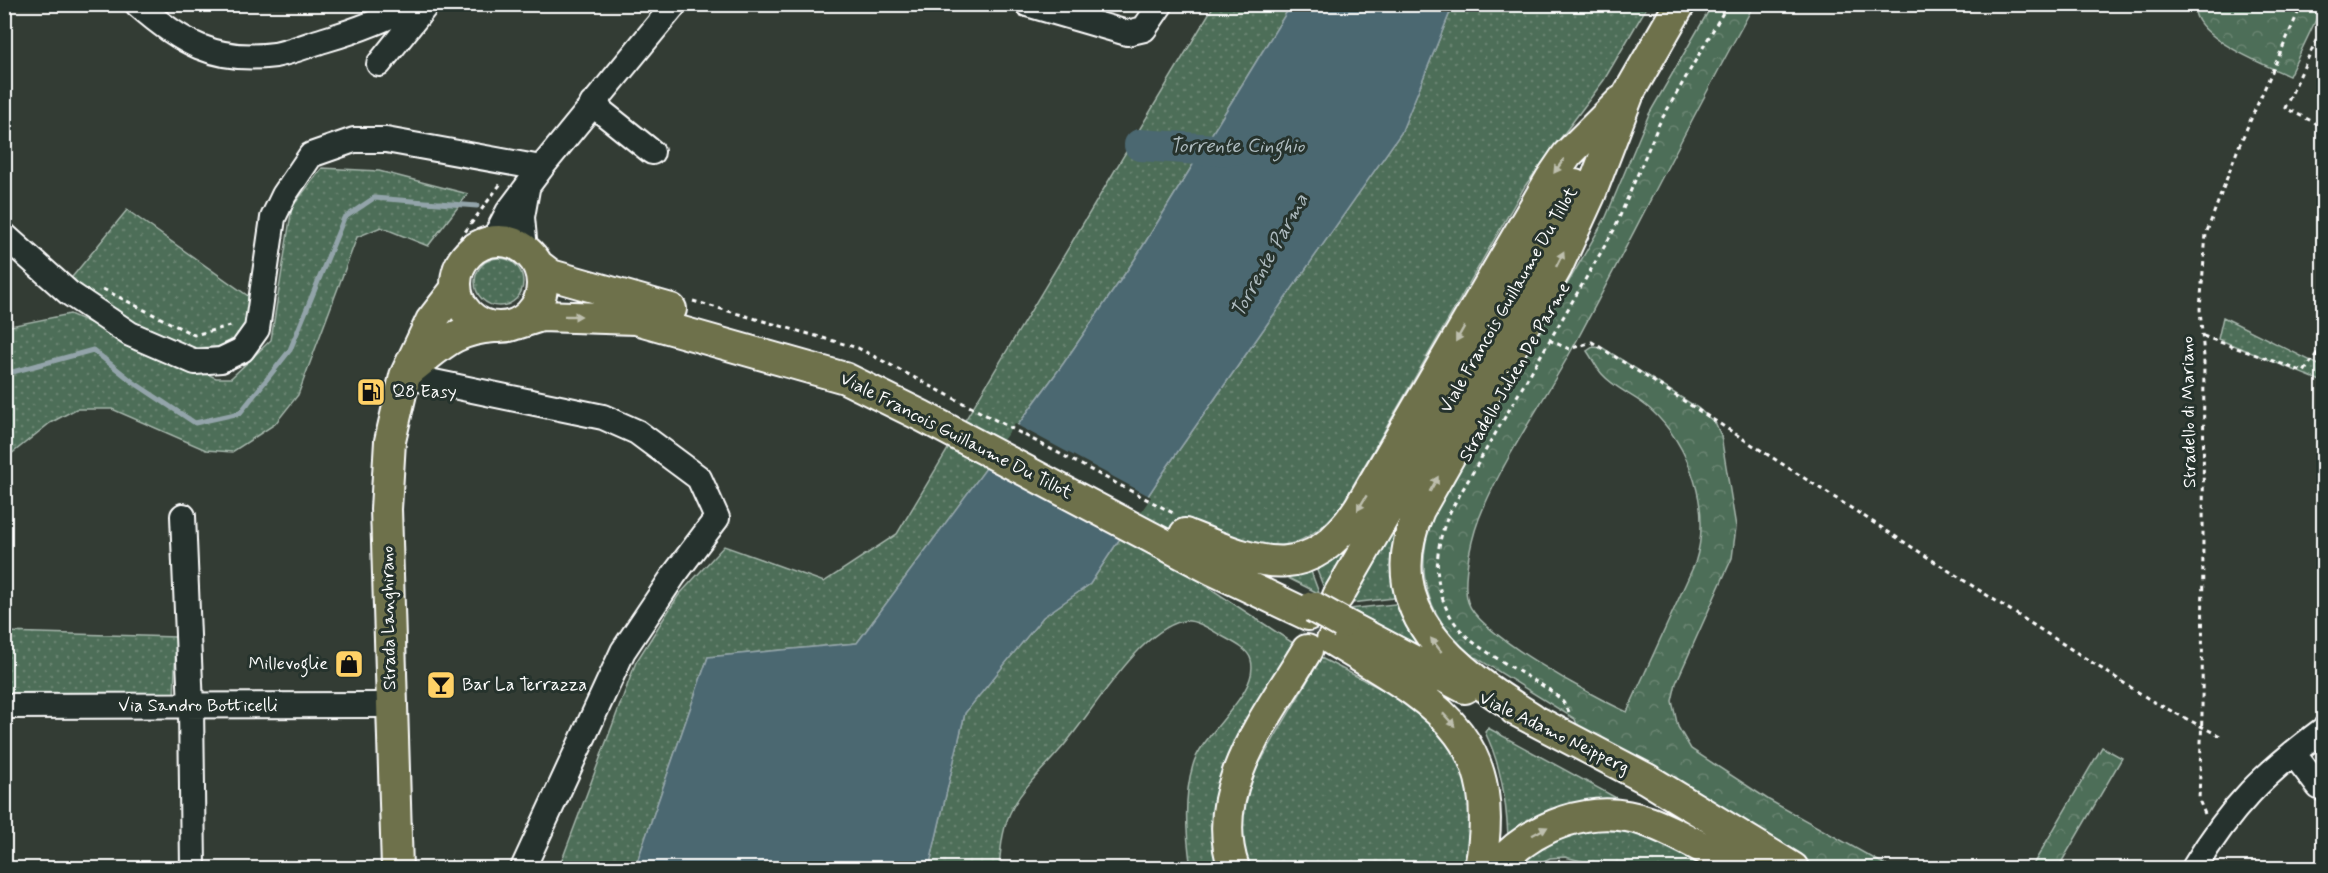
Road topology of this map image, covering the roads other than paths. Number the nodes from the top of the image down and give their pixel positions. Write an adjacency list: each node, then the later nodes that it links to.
1 (137, 4): 2 (street)
2 (414, 4)
3 (427, 4): 8 (street)
4 (675, 4): 10 (street)
5 (1027, 4): 6 (street)
6 (1161, 4)
7 (1680, 4): 9 (main road, Viale Francois Guillaume Du Tillot)
8 (379, 64)
9 (1629, 93): 21 (main road, one-way to 21); 22 (main road, Viale Francois Guillaume Du Tillot); 26 (main road, one-way to 9)
10 (592, 104): 11 (street); 12 (street)
11 (652, 152)
12 (534, 177): 13 (street); 14 (street); 15 (street)
13 (4, 235)
14 (493, 241): 15 (main road); 16 (main road, Strada Langhirano)
15 (532, 258): 17 (main road); 19 (main road, Viale Francois Guillaume Du Tillot)
16 (448, 281): 17 (main road); 18 (main road, Strada Langhirano)
17 (505, 326): 18 (main road); 19 (main road, Viale Francois Guillaume Du Tillot, one-way to 19)
18 (407, 373): 23 (main road, Strada Langhirano); 32 (street)
19 (930, 401): 21 (main road, Viale Francois Guillaume Du Tillot); 21 (main road, Viale Francois Guillaume Du Tillot)
20 (183, 516): 25 (street)
21 (1219, 559): 22 (main road, Viale Francois Guillaume Du Tillot)
22 (1319, 621): 26 (main road, Viale Adamo Neipperg); 33 (main road); 34 (main road, one-way to 34); 37 (main road, Viale Adamo Neipperg)
23 (391, 705): 25 (street, Via Sandro Botticelli); 31 (main road, Strada Langhirano)
24 (4, 706): 25 (street, Via Sandro Botticelli)
25 (191, 707): 30 (street)
26 (1532, 718): 38 (main road, Viale Adamo Neipperg)
27 (2324, 729): 28 (street)
28 (2293, 753): 29 (street); 39 (street)
29 (2324, 789)
30 (193, 868)
31 (398, 868)
32 (523, 868)
33 (1234, 868)
34 (1480, 868)
35 (1495, 868): 36 (main road, one-way to 36)
36 (1740, 868)
37 (1765, 868)
38 (1793, 868)
39 (2194, 868)

